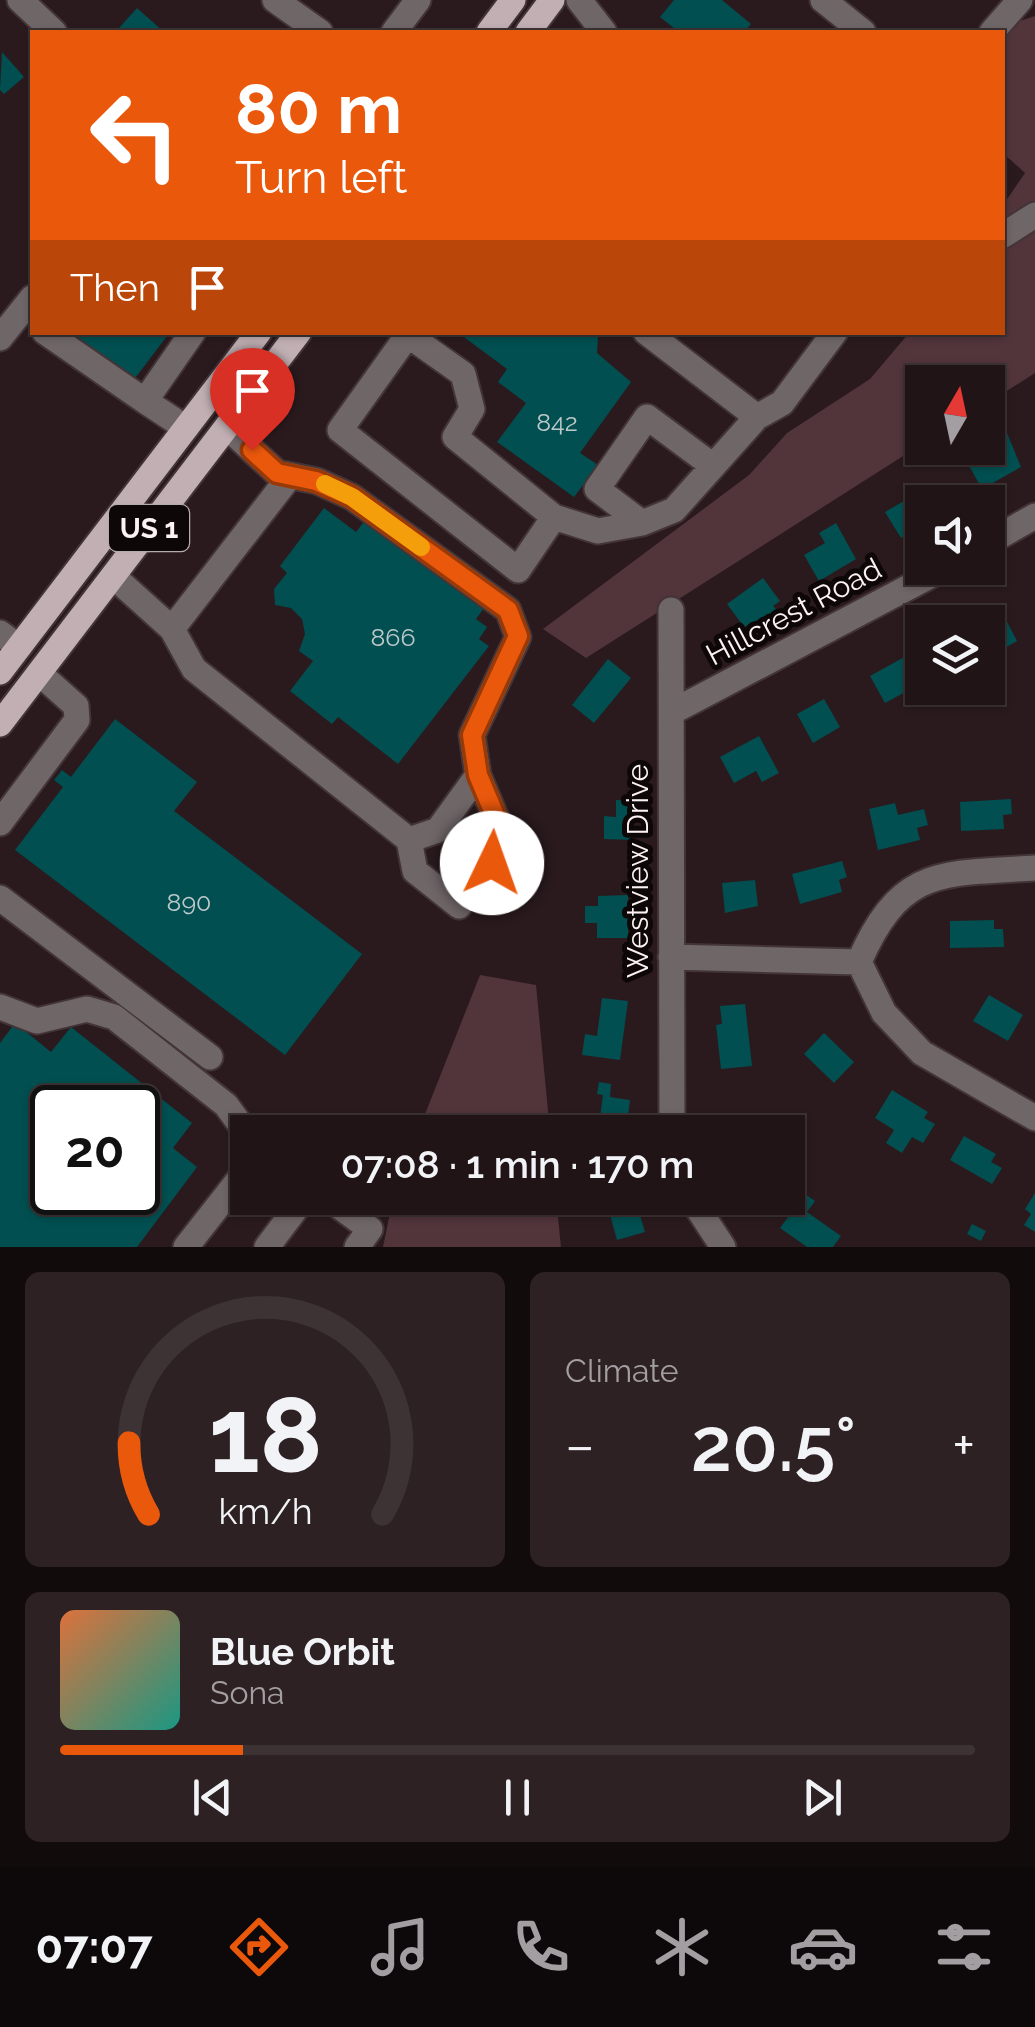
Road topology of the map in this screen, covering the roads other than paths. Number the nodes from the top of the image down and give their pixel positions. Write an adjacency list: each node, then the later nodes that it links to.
1 (20, 0): 9 (street)
2 (275, 0): 10 (street)
3 (418, 0): 11 (street)
4 (514, 0): 12 (main road)
5 (552, 0): 13 (main road)
6 (579, 0): 14 (street)
7 (822, 0): 15 (street)
8 (1020, 0): 16 (street)
9 (52, 30)
10 (317, 30)
11 (396, 30)
12 (490, 30)
13 (530, 30)
14 (602, 30)
15 (861, 30)
16 (994, 30)
17 (1035, 215): 18 (street)
18 (1005, 234)
19 (28, 312): 28 (street)
20 (49, 335): 29 (street)
21 (191, 335): 29 (street)
22 (257, 335): 32 (main road, US 1)
23 (297, 335): 31 (main road, US 1)
24 (408, 335): 35 (street)
25 (410, 335): 35 (street)
26 (655, 335): 30 (street)
27 (833, 335): 30 (street)
28 (0, 338)
29 (145, 401): 32 (street)
30 (757, 417): 33 (street)
31 (227, 426): 34 (street); 39 (main road, US 1)
32 (186, 428): 43 (main road, US 1)
33 (713, 466): 37 (street); 37 (street)
34 (290, 476): 42 (street); 48 (street)
35 (554, 516): 37 (street)
36 (1035, 516): 38 (street)
37 (642, 524)
38 (1005, 533)
39 (113, 576): 42 (street); 45 (main road, US 1)
40 (913, 585): 46 (street, Hillcrest Road)
41 (671, 610): 46 (street, Westview Drive)
42 (172, 629): 50 (street)
43 (9, 640): 44 (main road, US 1)
44 (0, 672)
45 (39, 673): 47 (main road, US 1); 49 (street)
46 (672, 712): 53 (street, Westview Drive)
47 (0, 724)
48 (478, 775): 50 (street); 50 (street)
49 (0, 823)
50 (409, 840)
51 (1035, 868): 54 (street)
52 (0, 898): 56 (street)
53 (671, 957): 54 (street); 58 (street, Westview Drive)
54 (860, 962): 59 (street)
55 (0, 1007): 57 (street)
56 (210, 1056)
57 (233, 1115)
58 (672, 1115)
59 (1035, 1118)
60 (230, 1191): 64 (street)
61 (291, 1215): 65 (street)
62 (351, 1215): 66 (street)
63 (702, 1215): 67 (street)
64 (186, 1247)
65 (267, 1247)
66 (357, 1247)
67 (723, 1247)

